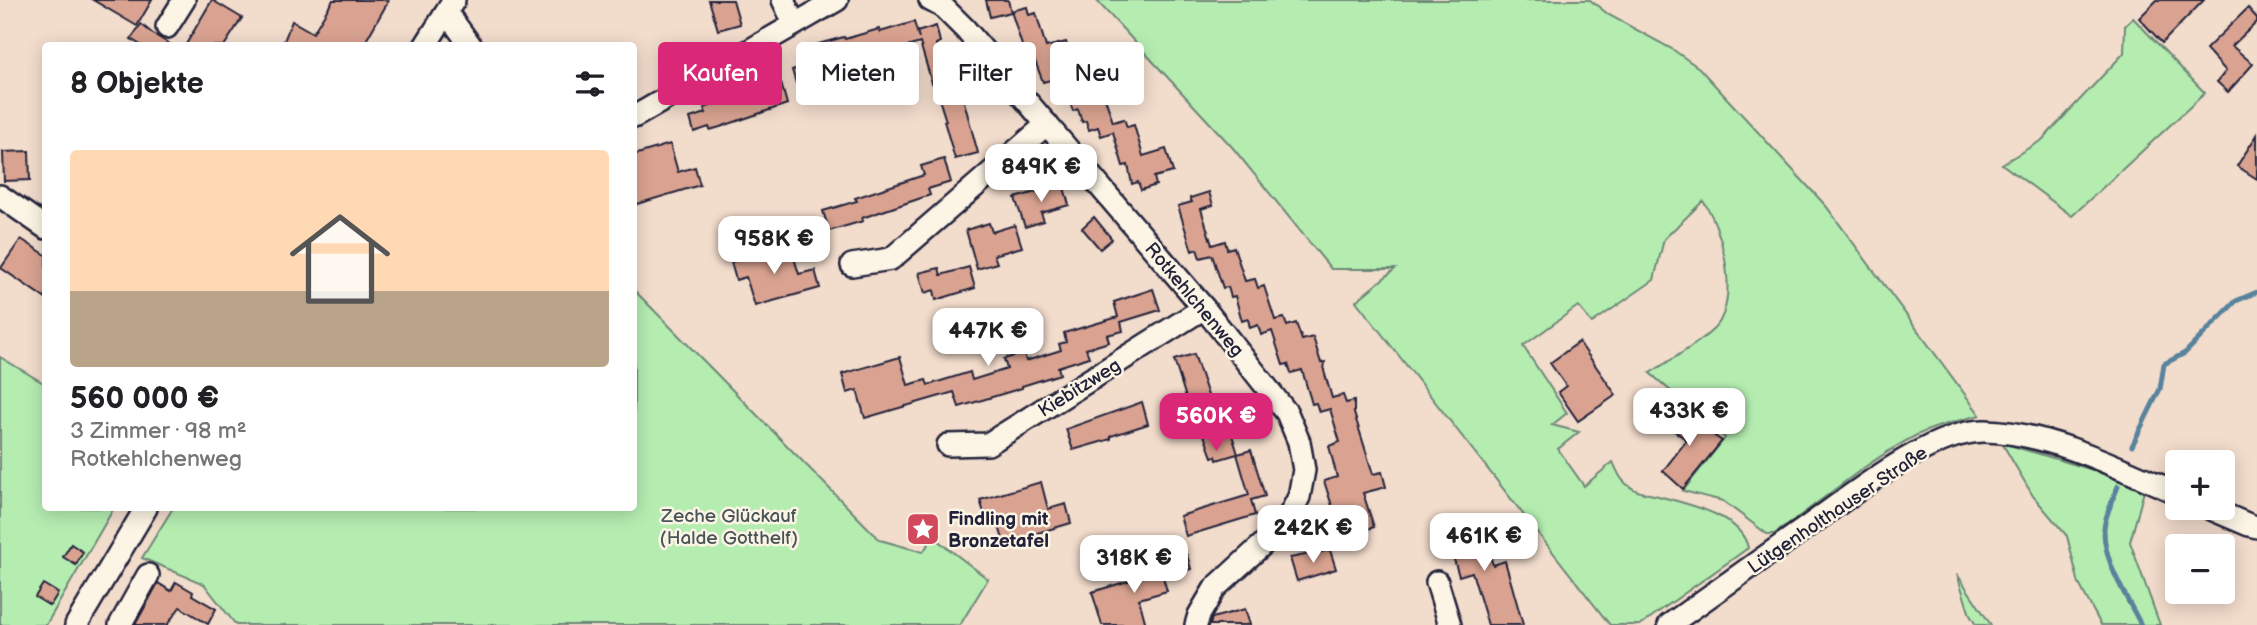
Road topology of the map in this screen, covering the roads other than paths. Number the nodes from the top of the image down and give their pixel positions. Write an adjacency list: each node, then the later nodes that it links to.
1 (184, 0): 7 (street)
2 (783, 0): 6 (street)
3 (837, 0): 6 (street)
4 (930, 0): 11 (street, Rotkehlchenweg)
5 (451, 7): 8 (street); 9 (street)
6 (794, 23): 10 (street)
7 (167, 27)
8 (428, 42)
9 (469, 42)
10 (637, 115)
11 (1047, 124): 14 (street); 15 (street, Rotkehlchenweg)
12 (0, 195): 13 (street)
13 (42, 226)
14 (852, 265)
15 (1204, 308): 16 (street, Kiebitzweg); 25 (street, Rotkehlchenweg)
16 (948, 445)
17 (2165, 488): 27 (street, Lütgenholthauser Straße)
18 (144, 511): 23 (street)
19 (2235, 518): 20 (street)
20 (2257, 527)
21 (148, 575): 24 (street)
22 (1437, 582): 26 (street)
23 (76, 625)
24 (120, 625)
25 (1196, 625)
26 (1450, 625)
27 (1669, 625)

